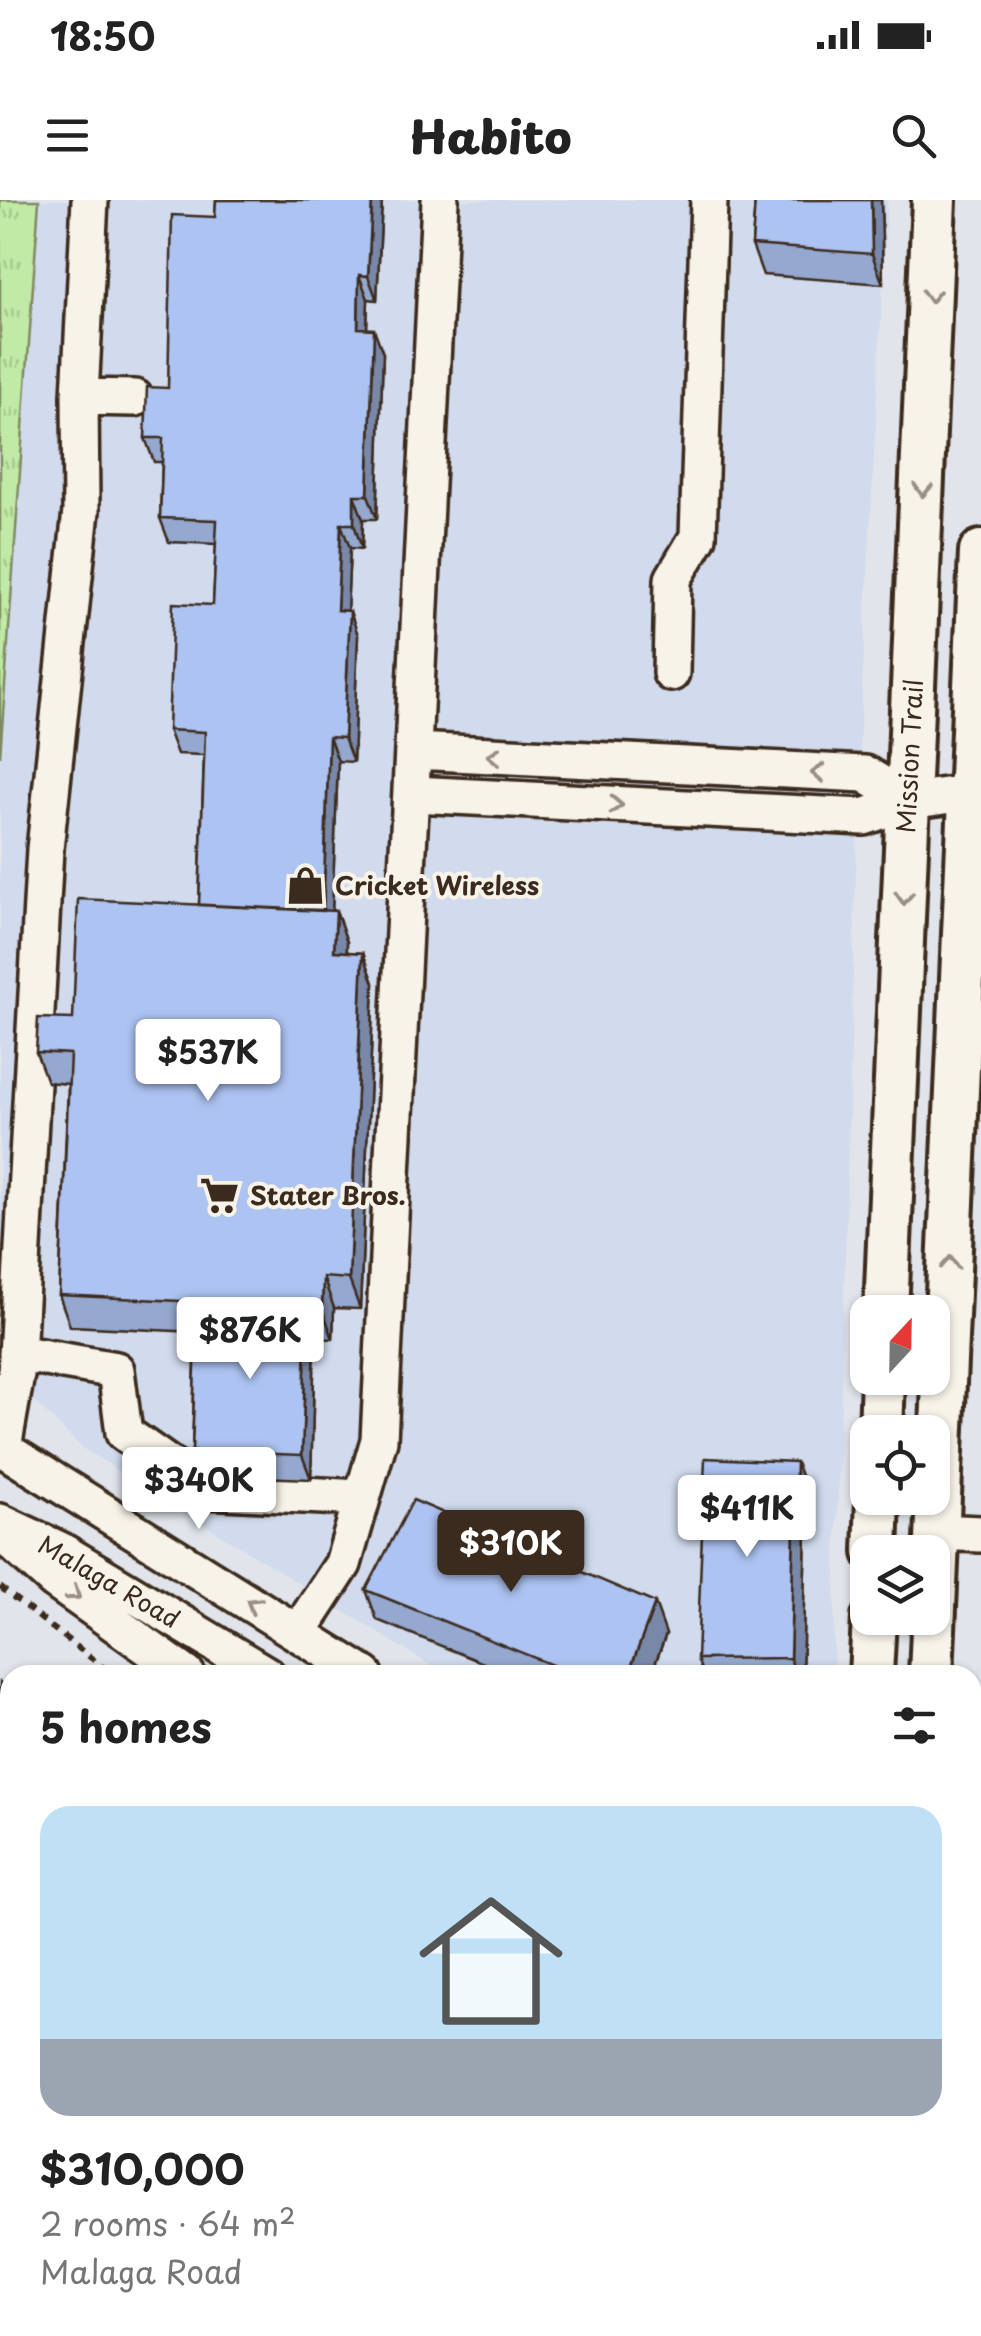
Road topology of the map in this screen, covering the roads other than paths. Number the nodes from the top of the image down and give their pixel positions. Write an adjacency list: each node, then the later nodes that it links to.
1 (90, 200): 5 (street)
2 (440, 200): 9 (street)
3 (709, 200): 8 (street)
4 (934, 200): 12 (main road, Mission Trail, one-way to 12)
5 (80, 398): 6 (street); 14 (street)
6 (135, 398)
7 (981, 552): 10 (main road)
8 (671, 673)
9 (414, 751): 11 (street); 12 (street, one-way to 9)
10 (976, 791): 12 (street); 19 (main road, one-way to 10)
11 (414, 794): 12 (street, one-way to 12); 16 (street)
12 (908, 800): 13 (main road, Mission Trail, one-way to 13)
13 (887, 1295)
14 (18, 1354): 15 (street); 16 (street)
15 (1, 1447): 21 (street, one-way to 15)
16 (362, 1498): 21 (street)
17 (0, 1522): 24 (street, Malaga Road)
18 (0, 1531): 23 (street, one-way to 23)
19 (937, 1532): 20 (street); 27 (main road)
20 (981, 1534)
21 (298, 1633): 25 (street)
22 (873, 1635): 26 (main road)
23 (173, 1665)
24 (250, 1665)
25 (348, 1665)
26 (872, 1665)
27 (932, 1665)

